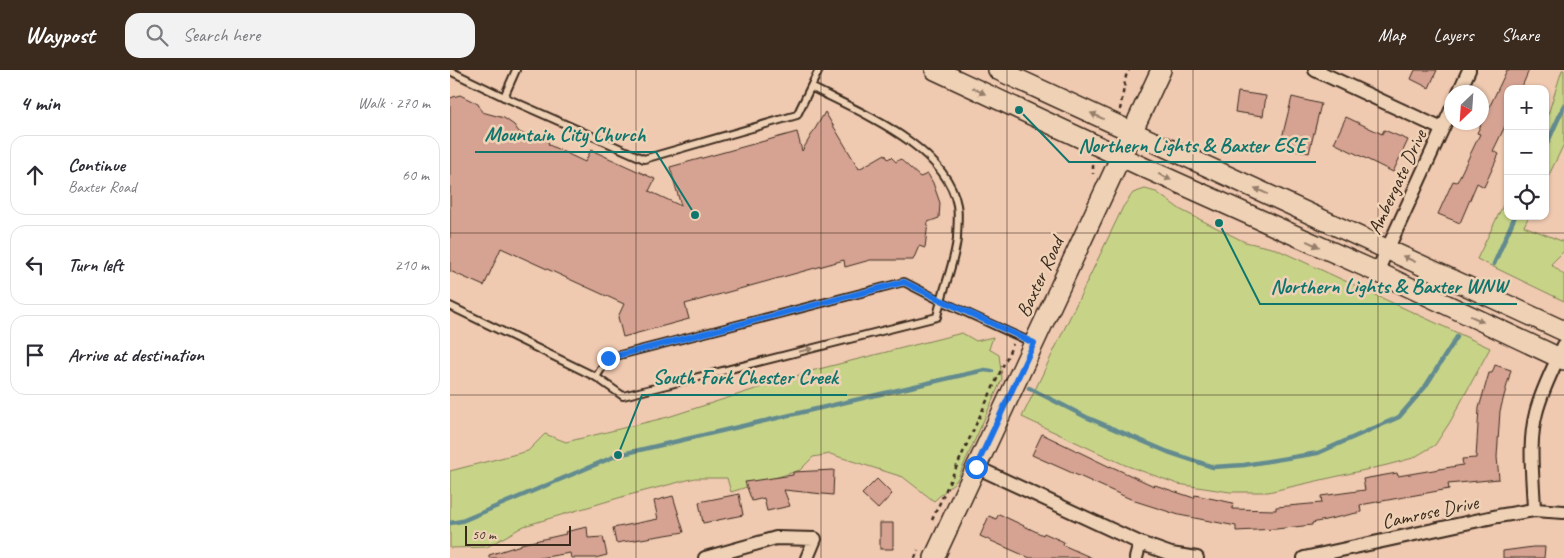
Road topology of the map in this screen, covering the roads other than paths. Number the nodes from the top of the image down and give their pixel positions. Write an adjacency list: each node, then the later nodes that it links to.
1 (516, 70): 11 (lane)
2 (819, 70): 10 (lane)
3 (935, 70): 15 (main road, one-way to 15)
4 (998, 70): 14 (main road, one-way to 4)
5 (1161, 70): 14 (main road, Baxter Road)
6 (1315, 70): 13 (street)
7 (1470, 70): 9 (street)
8 (450, 71): 11 (lane)
9 (1462, 85)
10 (811, 87): 11 (lane); 18 (lane)
11 (504, 97)
12 (1444, 124): 13 (street, Ambergate Drive)
13 (1442, 128): 16 (street, Ambergate Drive)
14 (1132, 132): 15 (main road, Baxter Road); 16 (main road, one-way to 14)
15 (1121, 157): 17 (main road, one-way to 17); 21 (main road, Baxter Road)
16 (1387, 249): 17 (street, Ambergate Drive); 20 (main road, one-way to 16)
17 (1377, 272): 22 (main road, one-way to 22)
18 (941, 300): 21 (lane); 23 (lane); 23 (lane, one-way to 18)
19 (450, 306): 23 (lane)
20 (1564, 331)
21 (1026, 339): 24 (main road, Baxter Road)
22 (1562, 354): 25 (street)
23 (596, 377)
24 (976, 467): 27 (street); 28 (main road, Baxter Road)
25 (1534, 510): 26 (street, Camrose Drive); 33 (street, Camrose Drive)
26 (1564, 512)
27 (1140, 544): 31 (street); 32 (street)
28 (926, 554)
29 (705, 558): 30 (street)
30 (807, 558)
31 (1136, 558)
32 (1197, 558)
33 (1304, 558)

